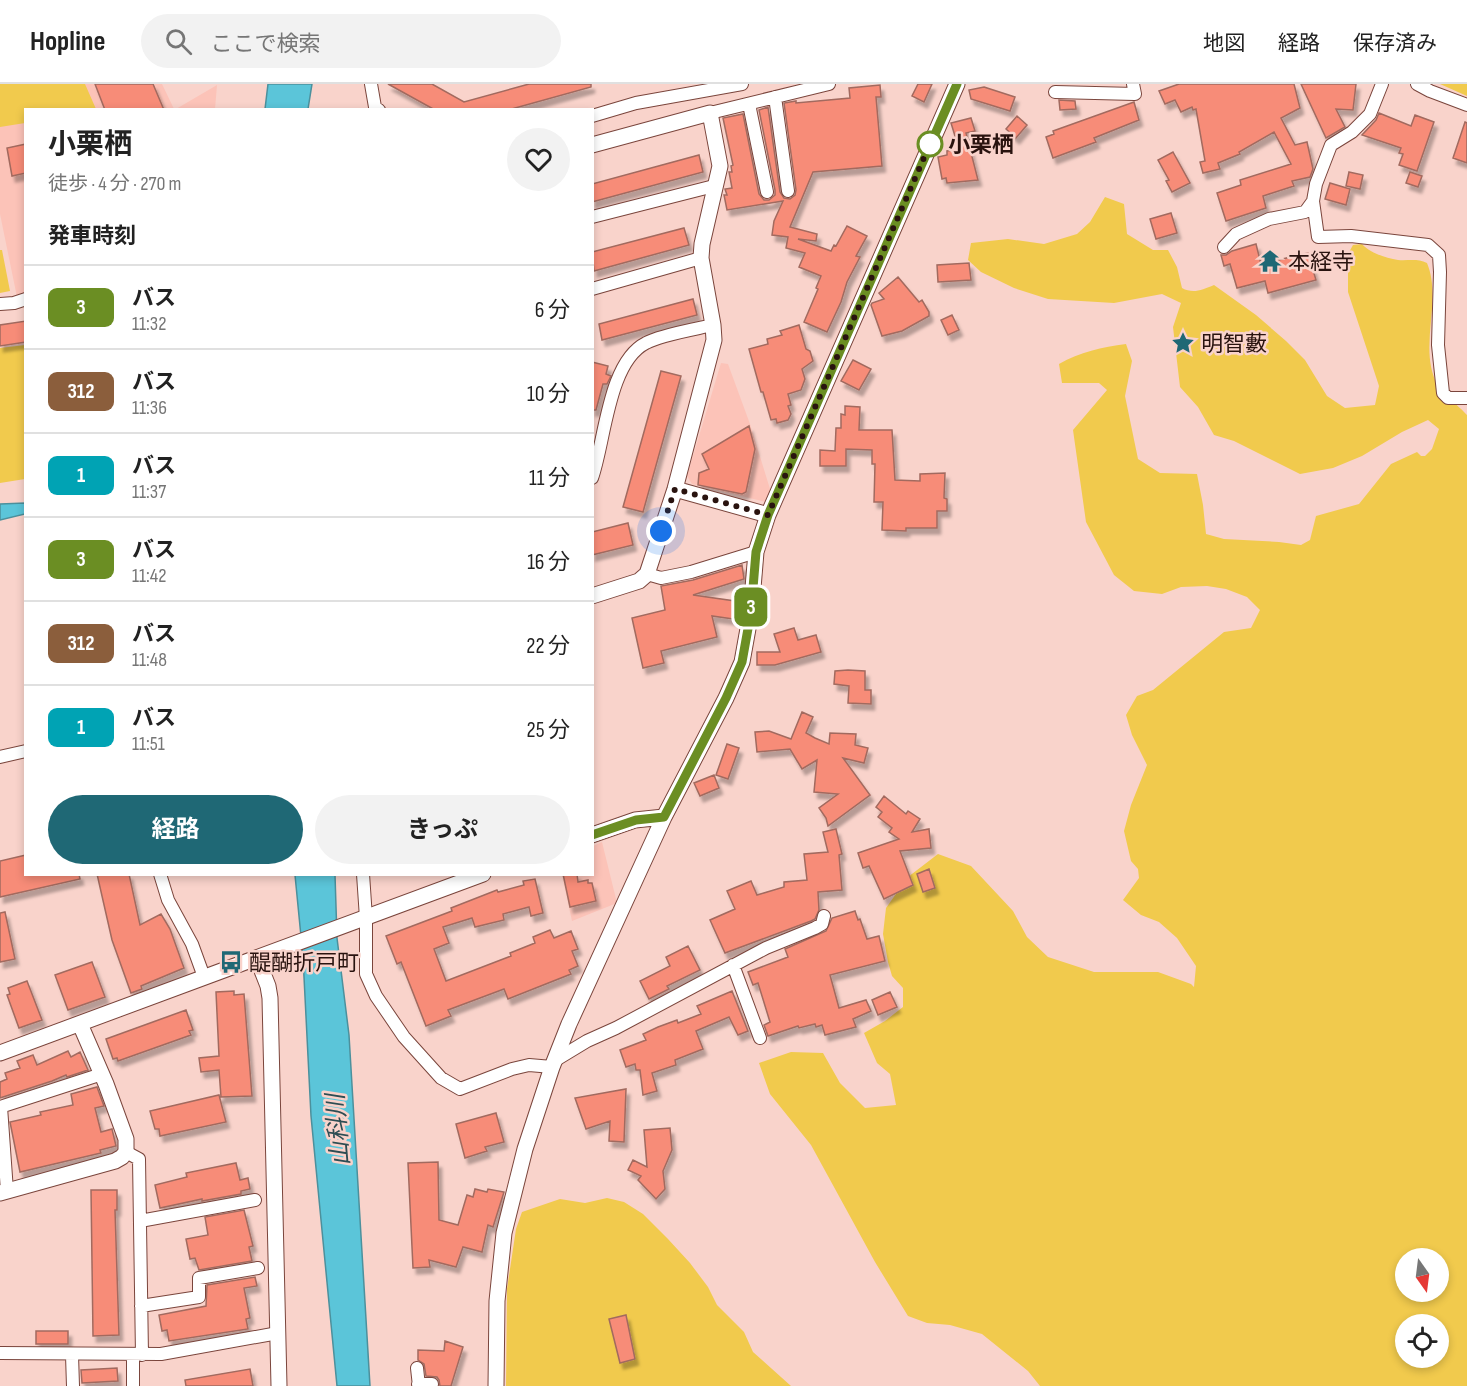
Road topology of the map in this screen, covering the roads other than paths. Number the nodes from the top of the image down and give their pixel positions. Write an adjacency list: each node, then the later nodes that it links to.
1 (371, 84): 12 (street)
2 (742, 84): 14 (street)
3 (829, 84): 9 (street)
4 (957, 84): 30 (street)
5 (1133, 84): 8 (street)
6 (1382, 84): 19 (street)
7 (1418, 84): 11 (street)
8 (1055, 92)
9 (775, 97): 10 (street); 17 (street)
10 (749, 104): 13 (street); 18 (street)
11 (1467, 105)
12 (376, 108)
13 (710, 113): 15 (street); 16 (street)
14 (594, 115)
15 (594, 144)
16 (714, 186): 20 (street); 22 (street)
17 (788, 191)
18 (767, 192)
19 (1313, 201): 21 (street); 27 (street)
20 (594, 216)
21 (1224, 247)
22 (701, 258): 23 (street); 26 (street)
23 (594, 288)
24 (24, 300): 25 (street)
25 (0, 304)
26 (713, 325): 28 (street); 29 (street)
27 (1467, 398)
28 (594, 473)
29 (675, 489): 30 (street); 32 (street)
30 (768, 515): 31 (street)
31 (756, 552): 32 (street); 36 (street)
32 (647, 574): 33 (street)
33 (594, 595)
34 (24, 751): 35 (street)
35 (0, 757)
36 (664, 817): 37 (street); 49 (street)
37 (594, 834)
38 (161, 876): 45 (street)
39 (363, 876): 42 (street)
40 (478, 876): 42 (street)
41 (824, 916): 44 (street)
42 (363, 919): 43 (street); 49 (street)
43 (257, 958): 45 (street); 58 (street)
44 (733, 965): 47 (street); 49 (street)
45 (204, 978): 46 (street)
46 (80, 1024): 48 (street); 50 (street)
47 (760, 1038)
48 (0, 1053)
49 (553, 1064): 68 (street)
50 (102, 1074): 51 (street); 52 (street)
51 (0, 1107): 53 (street)
52 (126, 1152): 53 (street); 55 (street)
53 (4, 1192)
54 (255, 1200): 55 (street)
55 (140, 1221): 57 (street)
56 (258, 1268): 57 (street)
57 (141, 1306): 61 (street)
58 (278, 1333): 61 (street); 67 (street)
59 (0, 1353): 60 (street)
60 (72, 1354): 61 (street); 65 (street)
61 (137, 1355): 66 (street)
62 (417, 1368): 64 (street)
63 (432, 1384): 64 (street)
64 (418, 1385)
65 (72, 1386)
66 (133, 1386)
67 (279, 1386)
68 (496, 1386)

